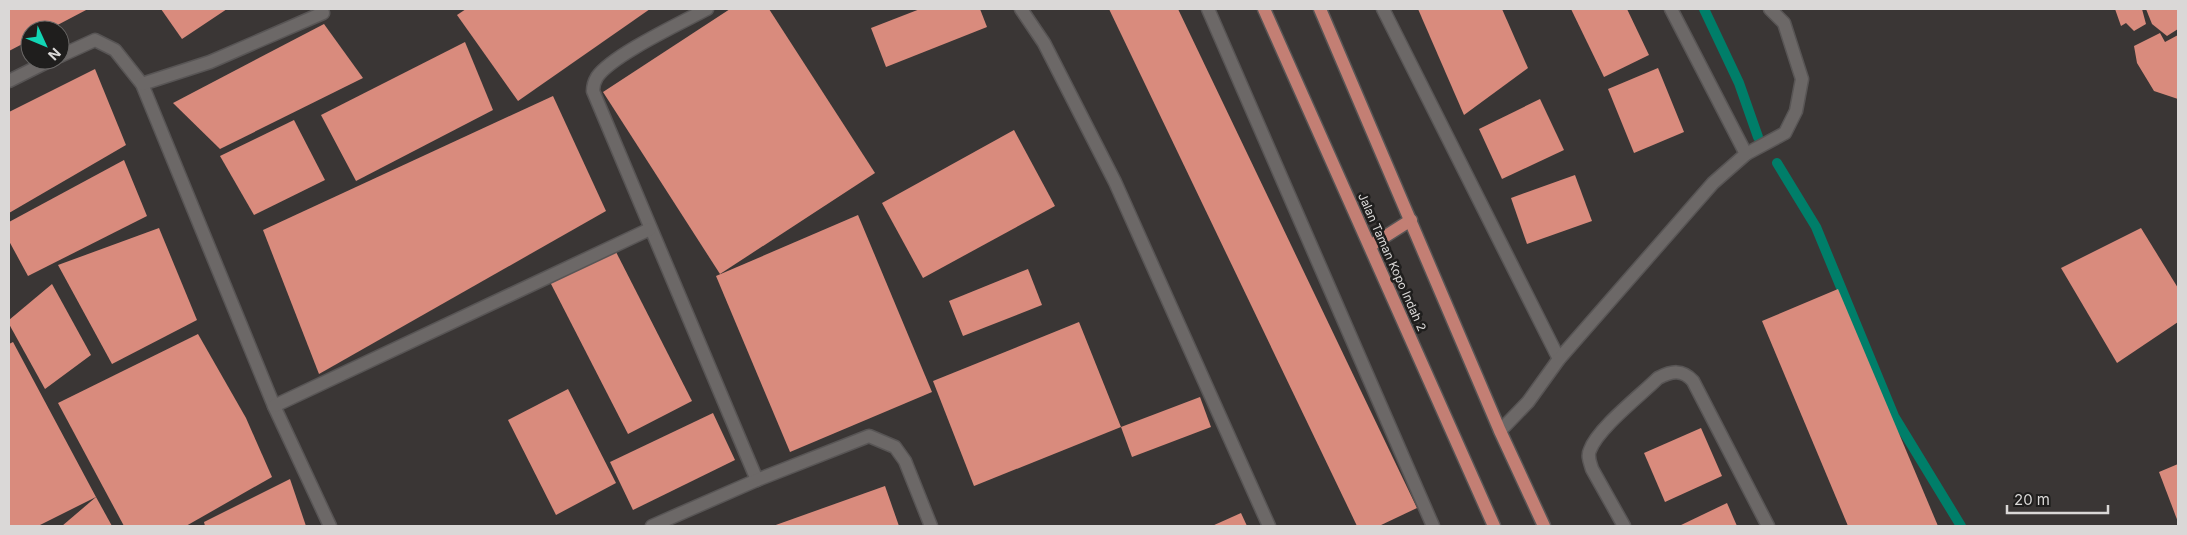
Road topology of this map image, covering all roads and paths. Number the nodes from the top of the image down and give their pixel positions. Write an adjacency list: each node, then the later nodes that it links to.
1 (707, 9): 16 (street)
2 (1021, 9): 25 (street)
3 (1208, 9): 26 (street)
4 (1264, 9): 17 (main road, Jalan Taman Kopo Indah 2)
5 (1320, 9): 15 (main road)
6 (1383, 9): 18 (street)
7 (1671, 9): 14 (street)
8 (1770, 9): 14 (street)
9 (322, 13): 13 (street)
10 (70, 51): 13 (street)
11 (31, 70): 12 (street)
12 (9, 81)
13 (142, 84): 19 (street)
14 (1746, 154): 18 (street)
15 (1411, 220): 17 (main road); 20 (main road)
16 (650, 229): 19 (street); 21 (street)
17 (1370, 246): 27 (main road, Jalan Taman Kopo Indah 2)
18 (1559, 359): 20 (street)
19 (274, 406): 22 (street)
20 (1500, 431): 28 (main road)
21 (757, 480): 23 (street); 24 (street)
22 (330, 526)
23 (652, 526)
24 (931, 526)
25 (1269, 526)
26 (1433, 526)
27 (1494, 526)
28 (1544, 526)
29 (1624, 526): 30 (street)
30 (1768, 526)

